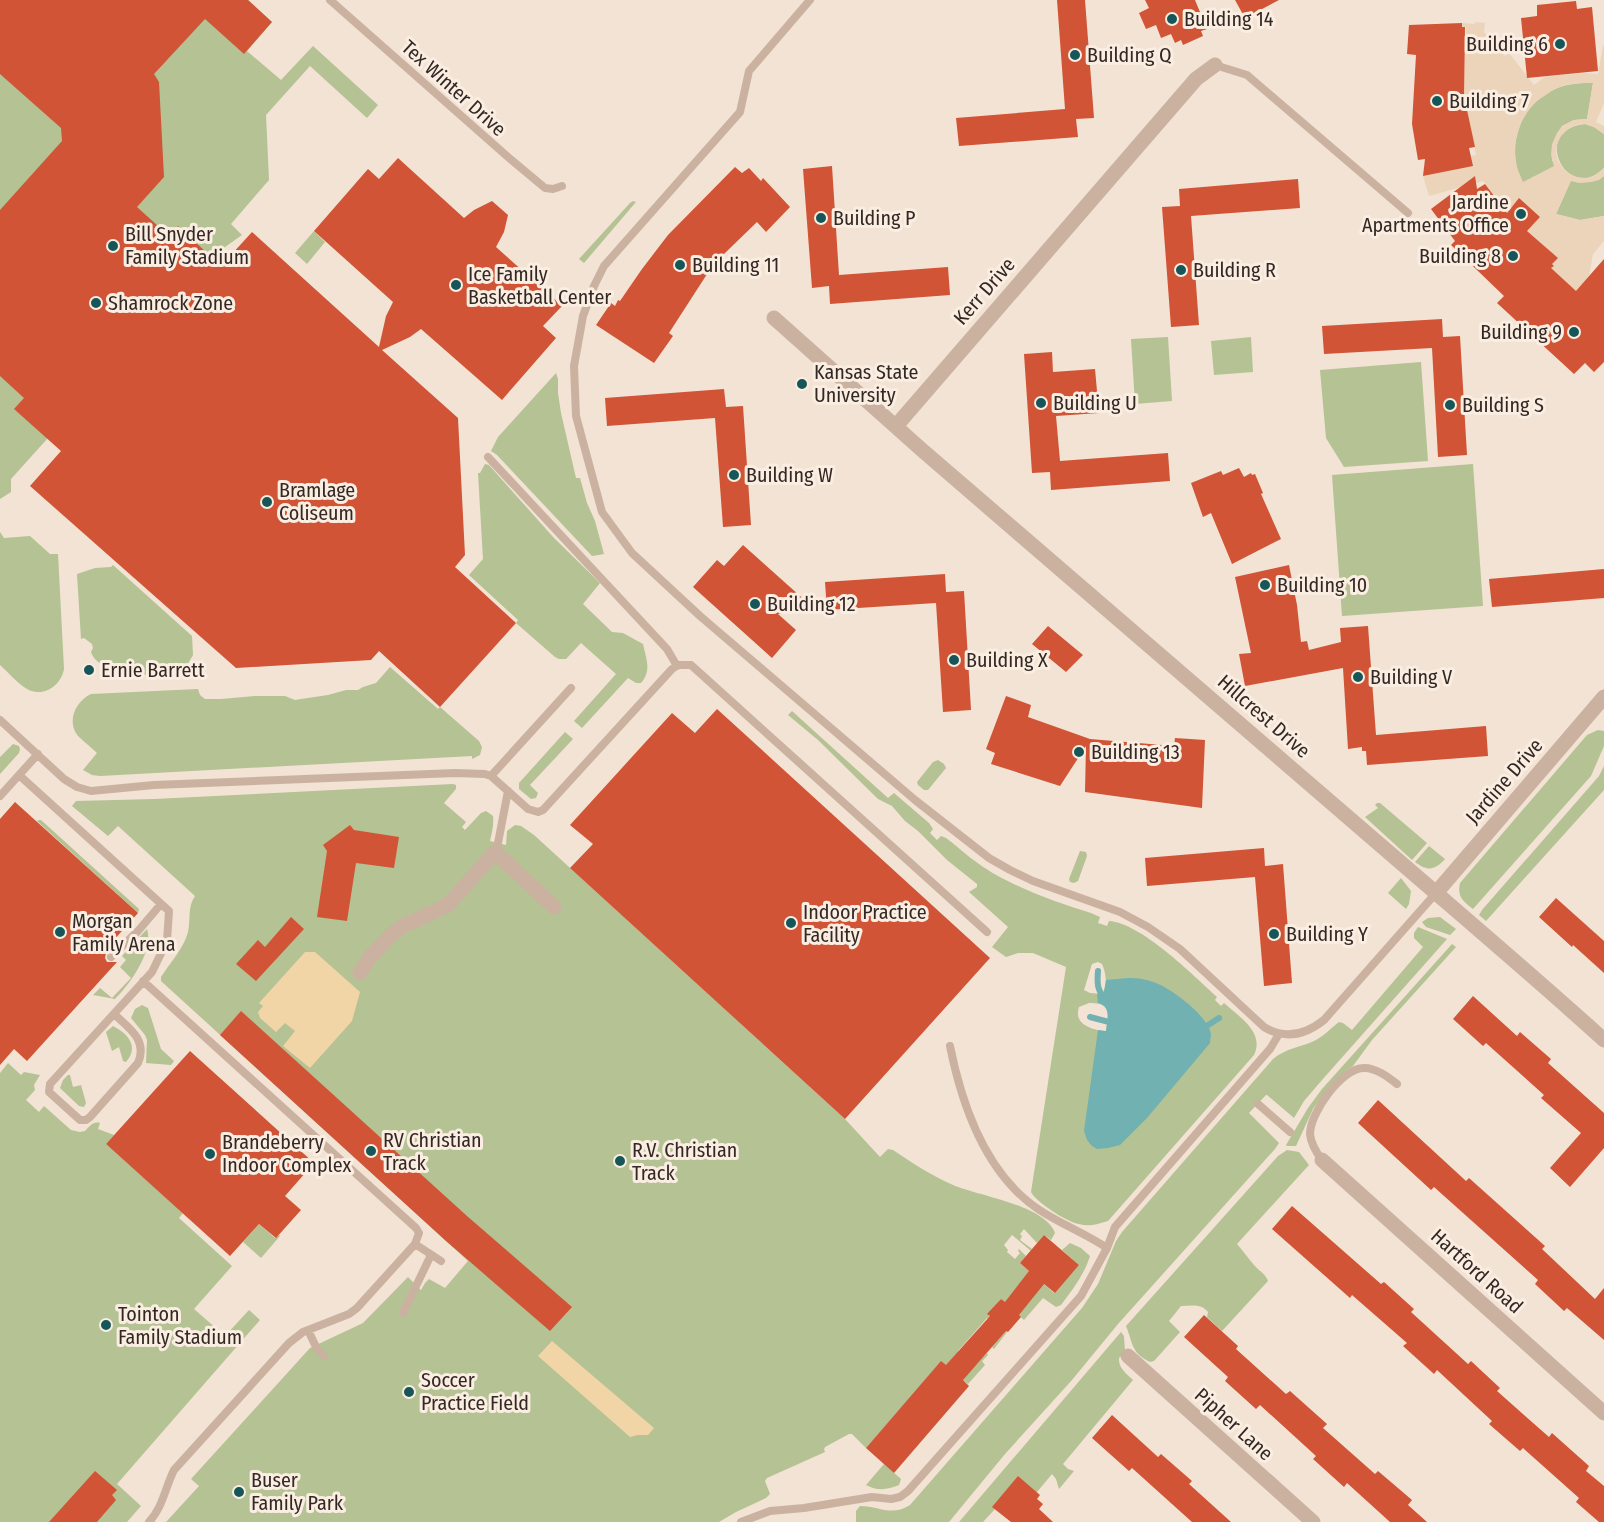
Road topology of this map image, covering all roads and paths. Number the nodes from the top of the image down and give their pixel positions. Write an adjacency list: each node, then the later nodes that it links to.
1 (330, 0): 4 (lane, Tex Winter Drive)
2 (810, 0): 27 (lane)
3 (1215, 65): 5 (lane); 7 (street, Kerr Drive)
4 (562, 186)
5 (1408, 213)
6 (774, 318): 7 (street)
7 (896, 426): 19 (street, Hillcrest Drive)
8 (488, 457): 9 (lane)
9 (677, 666): 16 (lane); 22 (lane)
10 (571, 688): 15 (lane)
11 (1601, 705): 19 (street, Jardine Drive)
12 (0, 720): 13 (lane)
13 (38, 754): 14 (lane); 15 (lane)
14 (19, 775): 17 (lane); 20 (lane)
15 (491, 777): 16 (lane)
16 (508, 791): 18 (lane)
17 (0, 796)
18 (495, 852): 21 (street); 24 (street)
19 (1436, 893): 27 (lane); 28 (street, Hillcrest Drive)
20 (161, 904): 23 (lane); 25 (lane)
21 (554, 907)
22 (987, 932)
23 (111, 957)
24 (360, 973)
25 (143, 981): 26 (lane); 34 (lane)
26 (114, 1014): 26 (lane)
27 (1279, 1034): 35 (lane)
28 (1604, 1040)
29 (950, 1046): 35 (lane)
30 (1397, 1083): 33 (lane)
31 (1258, 1104): 32 (lane)
32 (1290, 1132)
33 (1322, 1160): 42 (street, Hartford Road)
34 (415, 1244): 36 (lane); 39 (lane)
35 (1107, 1248): 44 (lane)
36 (431, 1255): 37 (lane); 38 (lane)
37 (441, 1261)
38 (404, 1312)
39 (308, 1330): 40 (lane); 43 (lane)
40 (324, 1356)
41 (1128, 1356): 45 (street, Pipher Lane)
42 (1604, 1413)
43 (150, 1522)
44 (741, 1522)
45 (1313, 1522)

